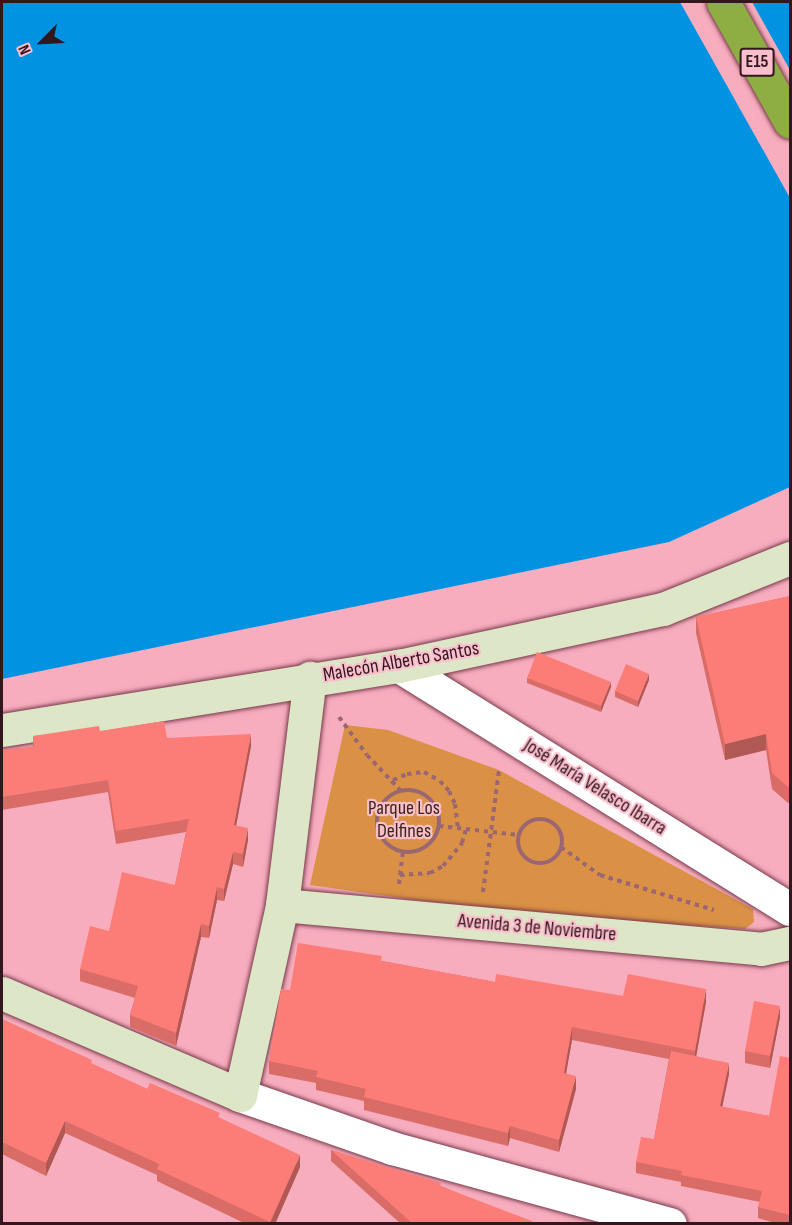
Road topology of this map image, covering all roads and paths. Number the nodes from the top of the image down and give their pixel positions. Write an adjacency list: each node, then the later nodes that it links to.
1 (723, 2): 2 (highway, E15)
2 (790, 122)
3 (790, 558): 4 (main road, Malecón Alberto Santos)
4 (399, 666): 5 (main road, Malecón Alberto Santos); 20 (street, José María Velasco Ibarra)
5 (310, 678): 6 (main road, Malecón Alberto Santos); 8 (path); 19 (main road)
6 (2, 730)
7 (499, 770): 13 (path)
8 (393, 780): 9 (path); 11 (path)
9 (400, 790): 10 (path); 16 (path)
10 (439, 826): 11 (path); 16 (path)
11 (458, 828): 12 (path)
12 (466, 829): 13 (path); 17 (path)
13 (490, 831): 14 (path); 22 (path)
14 (519, 835): 15 (path); 15 (path)
15 (561, 847): 21 (path)
16 (403, 852): 17 (path)
17 (400, 875): 18 (path)
18 (399, 886)
19 (282, 905): 22 (main road, Avenida 3 de Noviembre); 25 (main road)
20 (790, 909)
21 (721, 912)
22 (479, 923): 23 (main road, Avenida 3 de Noviembre)
23 (790, 943)
24 (2, 993): 25 (main road)
25 (240, 1095): 26 (street)
26 (670, 1224)

